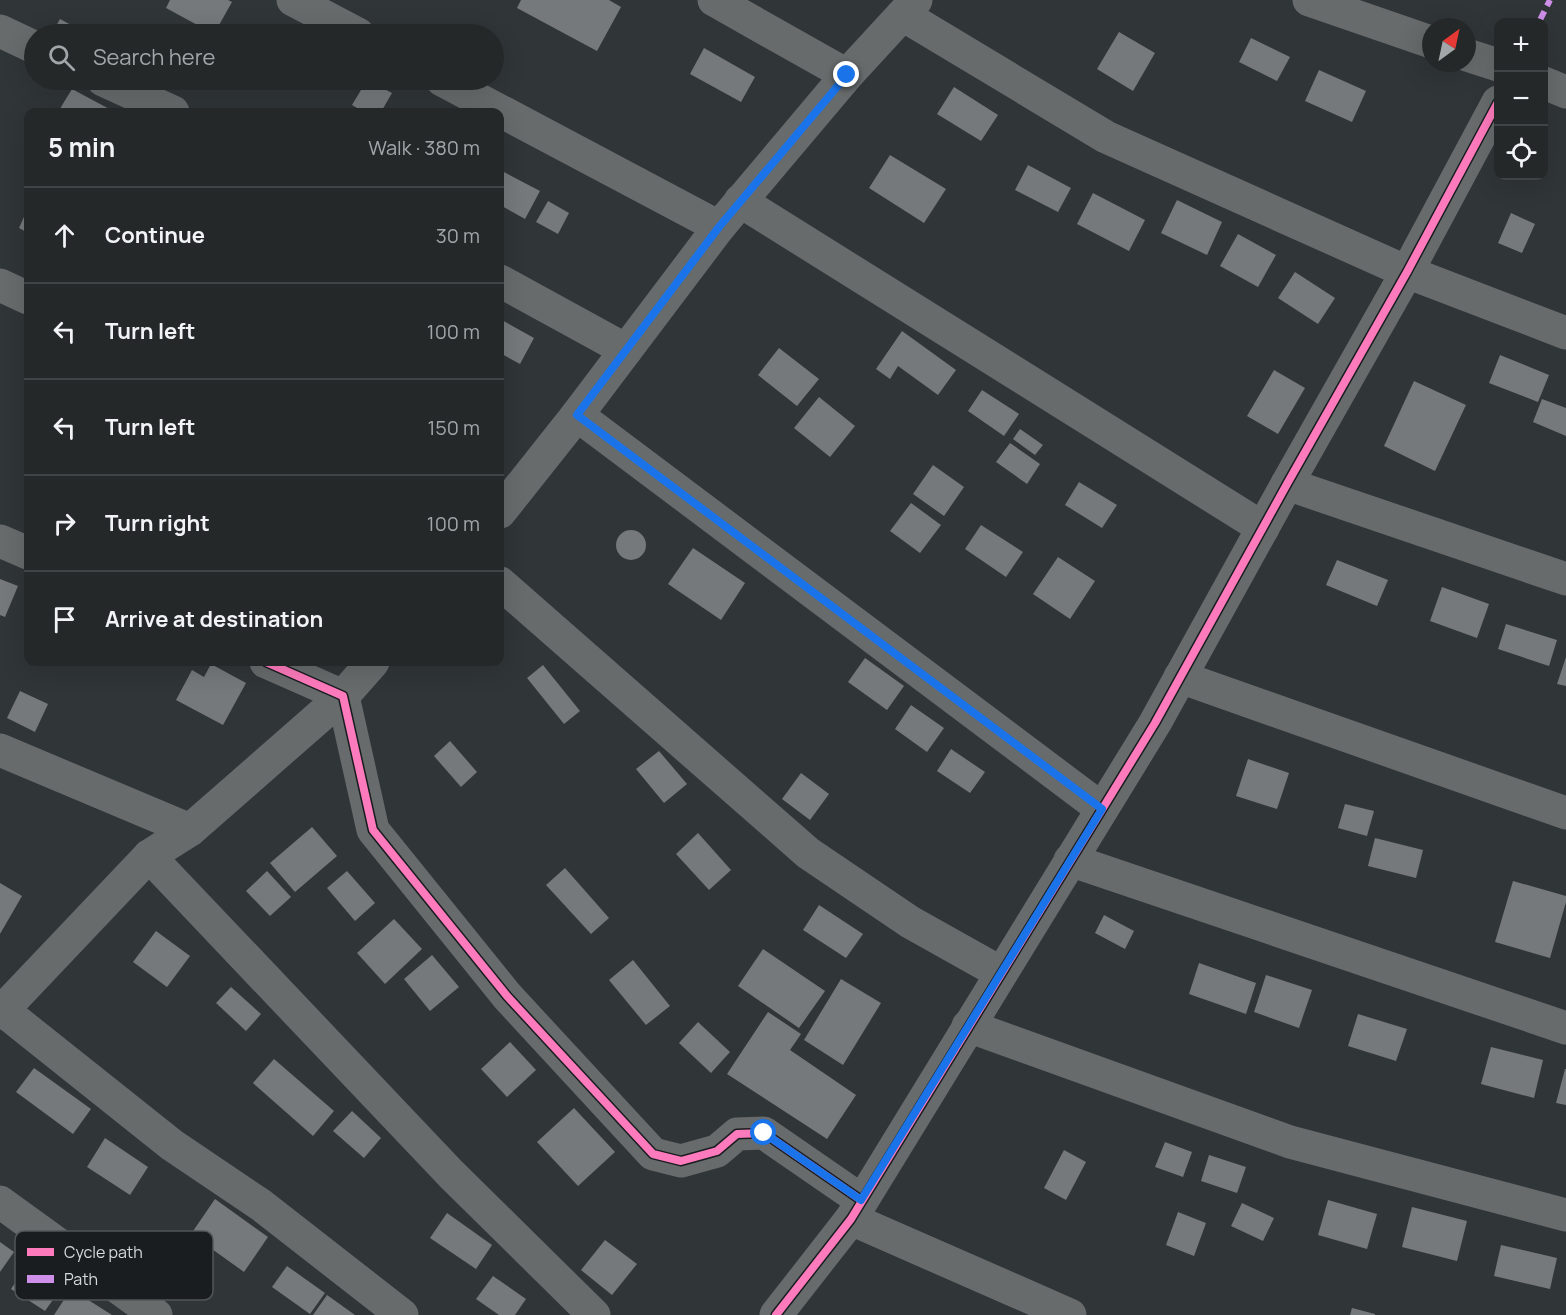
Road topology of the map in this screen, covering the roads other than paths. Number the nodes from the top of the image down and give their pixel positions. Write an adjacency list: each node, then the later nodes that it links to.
1 (293, 0): 5 (street)
2 (714, 0): 11 (street)
3 (1309, 0): 7 (street)
4 (910, 8): 11 (street); 22 (street)
5 (339, 24)
6 (0, 31): 8 (street)
7 (1422, 39)
8 (24, 43)
9 (1476, 58): 10 (street)
10 (1494, 65)
11 (847, 75): 20 (street)
12 (1548, 85): 15 (street)
13 (124, 90): 16 (street)
14 (461, 90): 17 (street)
15 (1566, 92)
16 (164, 108)
17 (495, 108)
18 (1494, 109): 22 (street)
19 (504, 113): 21 (street)
20 (741, 201): 21 (street); 31 (street)
21 (719, 227): 27 (street)
22 (1407, 272): 26 (street); 29 (street)
23 (504, 283): 27 (street)
24 (0, 285): 25 (street)
25 (24, 296)
26 (1566, 333)
27 (626, 350): 28 (street)
28 (577, 415): 30 (street); 41 (street)
29 (1287, 484): 31 (street); 34 (street)
30 (504, 507)
31 (1263, 528): 38 (street)
32 (0, 540): 33 (street)
33 (24, 552)
34 (1566, 579)
35 (504, 587): 46 (street)
36 (275, 666): 39 (street)
37 (369, 666): 39 (street)
38 (1180, 677): 41 (street); 42 (street)
39 (343, 696): 43 (street); 51 (street)
40 (0, 750): 43 (street)
41 (1102, 809): 45 (street)
42 (1566, 813)
43 (190, 830): 44 (street)
44 (149, 856): 47 (street); 57 (street)
45 (1070, 860): 46 (street); 49 (street)
46 (1001, 974): 48 (street)
47 (1, 1011): 56 (street)
48 (968, 1026): 51 (street); 52 (street)
49 (1566, 1028)
50 (0, 1202): 53 (street)
51 (856, 1210): 58 (street); 59 (street)
52 (1566, 1215)
53 (40, 1231)
54 (135, 1300): 55 (street)
55 (156, 1315)
56 (402, 1315)
57 (594, 1315)
58 (776, 1315)
59 (1070, 1315)

